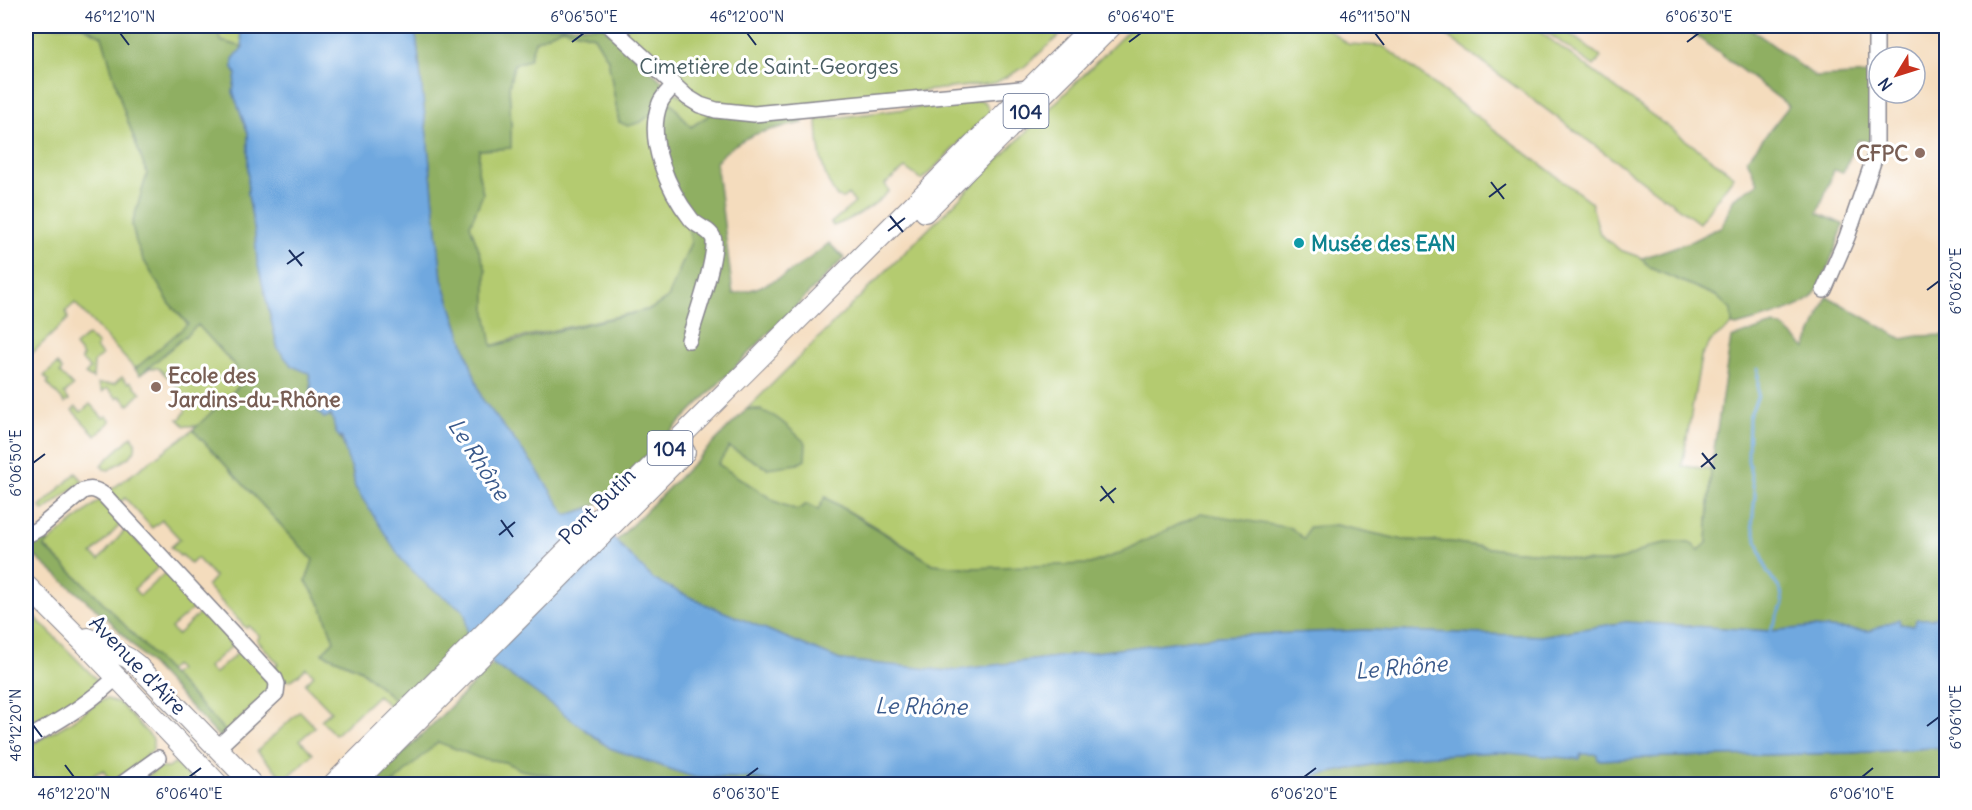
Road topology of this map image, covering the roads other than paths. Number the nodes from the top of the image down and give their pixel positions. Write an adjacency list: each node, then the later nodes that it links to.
1 (610, 26): 5 (street)
2 (1092, 26): 6 (main road, 104)
3 (1112, 26): 9 (main road, 104)
4 (1876, 26): 10 (street)
5 (674, 85): 7 (street); 11 (street)
6 (1030, 88): 7 (street); 8 (main road, 104)
7 (984, 92): 8 (street)
8 (997, 121): 9 (main road, 104)
9 (935, 193): 16 (main road, Pont Butin / 104)
10 (1824, 290)
11 (689, 340)
12 (26, 533): 18 (street)
13 (26, 585): 14 (main road, Avenue d'Aïre)
14 (61, 620): 15 (main road, Avenue d'Aïre); 18 (main road)
15 (116, 677): 17 (street); 20 (main road, Avenue d'Aïre)
16 (413, 715): 23 (main road, 104); 24 (main road, 104)
17 (26, 740)
18 (217, 748): 22 (main road)
19 (158, 758): 21 (street)
20 (216, 782)
21 (122, 784)
22 (252, 784)
23 (333, 784)
24 (354, 784)

